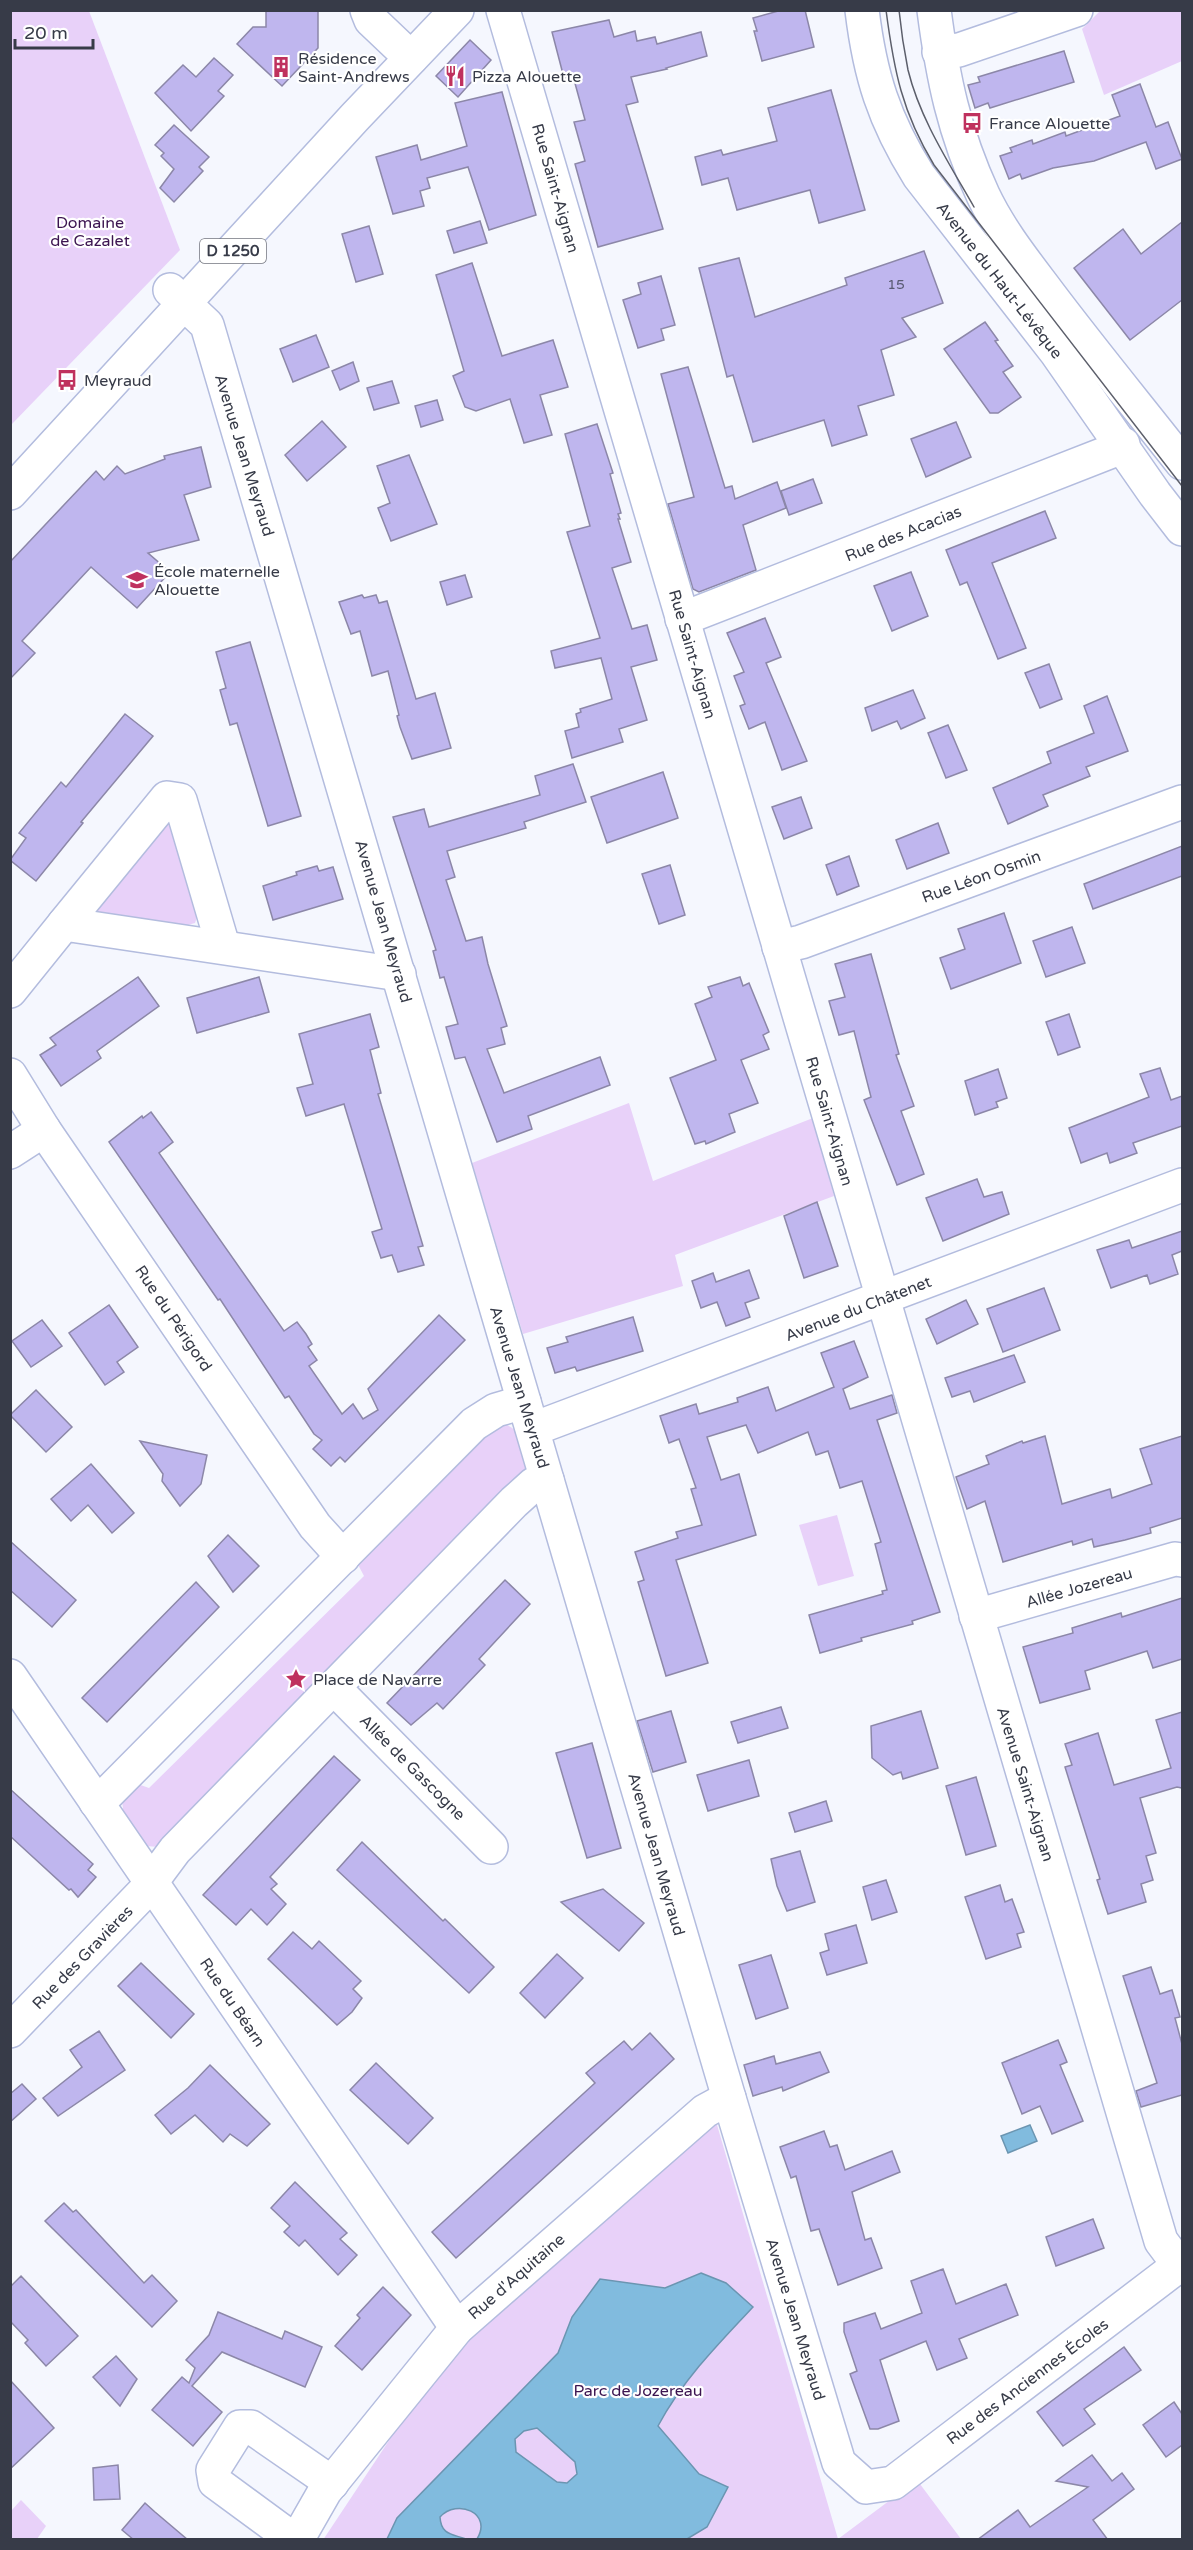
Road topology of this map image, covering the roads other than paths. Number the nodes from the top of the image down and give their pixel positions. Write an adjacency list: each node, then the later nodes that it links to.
1 (367, 10): 8 (street)
2 (425, 10): 8 (street, D 1250)
3 (457, 10): 8 (street, D 1250)
4 (503, 10): 16 (street, Rue Saint-Aignan)
5 (862, 10): 11 (street, Avenue du Haut-Lévêque)
6 (934, 10): 9 (street, Avenue du Haut-Lévêque)
7 (1076, 10): 9 (street)
8 (404, 51): 10 (street, D 1250)
9 (939, 52): 13 (street, Avenue du Haut-Lévêque)
10 (178, 297): 12 (street, D 1250); 14 (street, D 1250); 21 (street, Avenue Jean Meyraud)
11 (1123, 444): 15 (street, Avenue du Haut-Lévêque); 16 (street, Rue des Acacias)
12 (10, 462)
13 (1182, 463)
14 (10, 493)
15 (1182, 529)
16 (682, 618): 20 (street, Rue Saint-Aignan)
17 (1182, 802): 20 (street, Rue Léon Osmin)
18 (64, 924): 19 (street); 19 (street); 22 (street)
19 (223, 946): 21 (street)
20 (779, 948): 27 (street, Rue Saint-Aignan)
21 (399, 974): 28 (street, Avenue Jean Meyraud)
22 (10, 991)
23 (10, 1076): 24 (street, Rue du Périgord)
24 (44, 1130): 25 (street); 30 (street, Rue du Périgord)
25 (10, 1152)
26 (1182, 1185): 27 (street, Avenue du Châtenet)
27 (883, 1298): 28 (street, Avenue du Châtenet); 32 (street, Avenue Saint-Aignan)
28 (528, 1415): 29 (street, Avenue Jean Meyraud); 30 (street)
29 (547, 1480): 34 (street); 39 (street, Avenue Jean Meyraud)
30 (343, 1557): 35 (street)
31 (1182, 1560): 32 (street, Allée Jozereau)
32 (976, 1616): 40 (street, Avenue Saint-Aignan)
33 (10, 1676): 35 (street, Rue du Béarn)
34 (334, 1688): 36 (street, Allée de Gascogne); 37 (street)
35 (96, 1802): 37 (street, Rue du Béarn)
36 (491, 1847)
37 (152, 1882): 38 (street, Rue des Gravières); 41 (street, Rue du Béarn)
38 (10, 2031)
39 (729, 2098): 41 (street, Rue d'Aquitaine); 43 (street, Avenue Jean Meyraud)
40 (1181, 2264): 43 (street, Rue des Anciennes Écoles)
41 (457, 2328): 42 (street, Rue d'Aquitaine)
42 (332, 2483): 44 (street, Rue d'Aquitaine); 44 (street, Rue d'Aquitaine)
43 (866, 2487)
44 (295, 2540)

